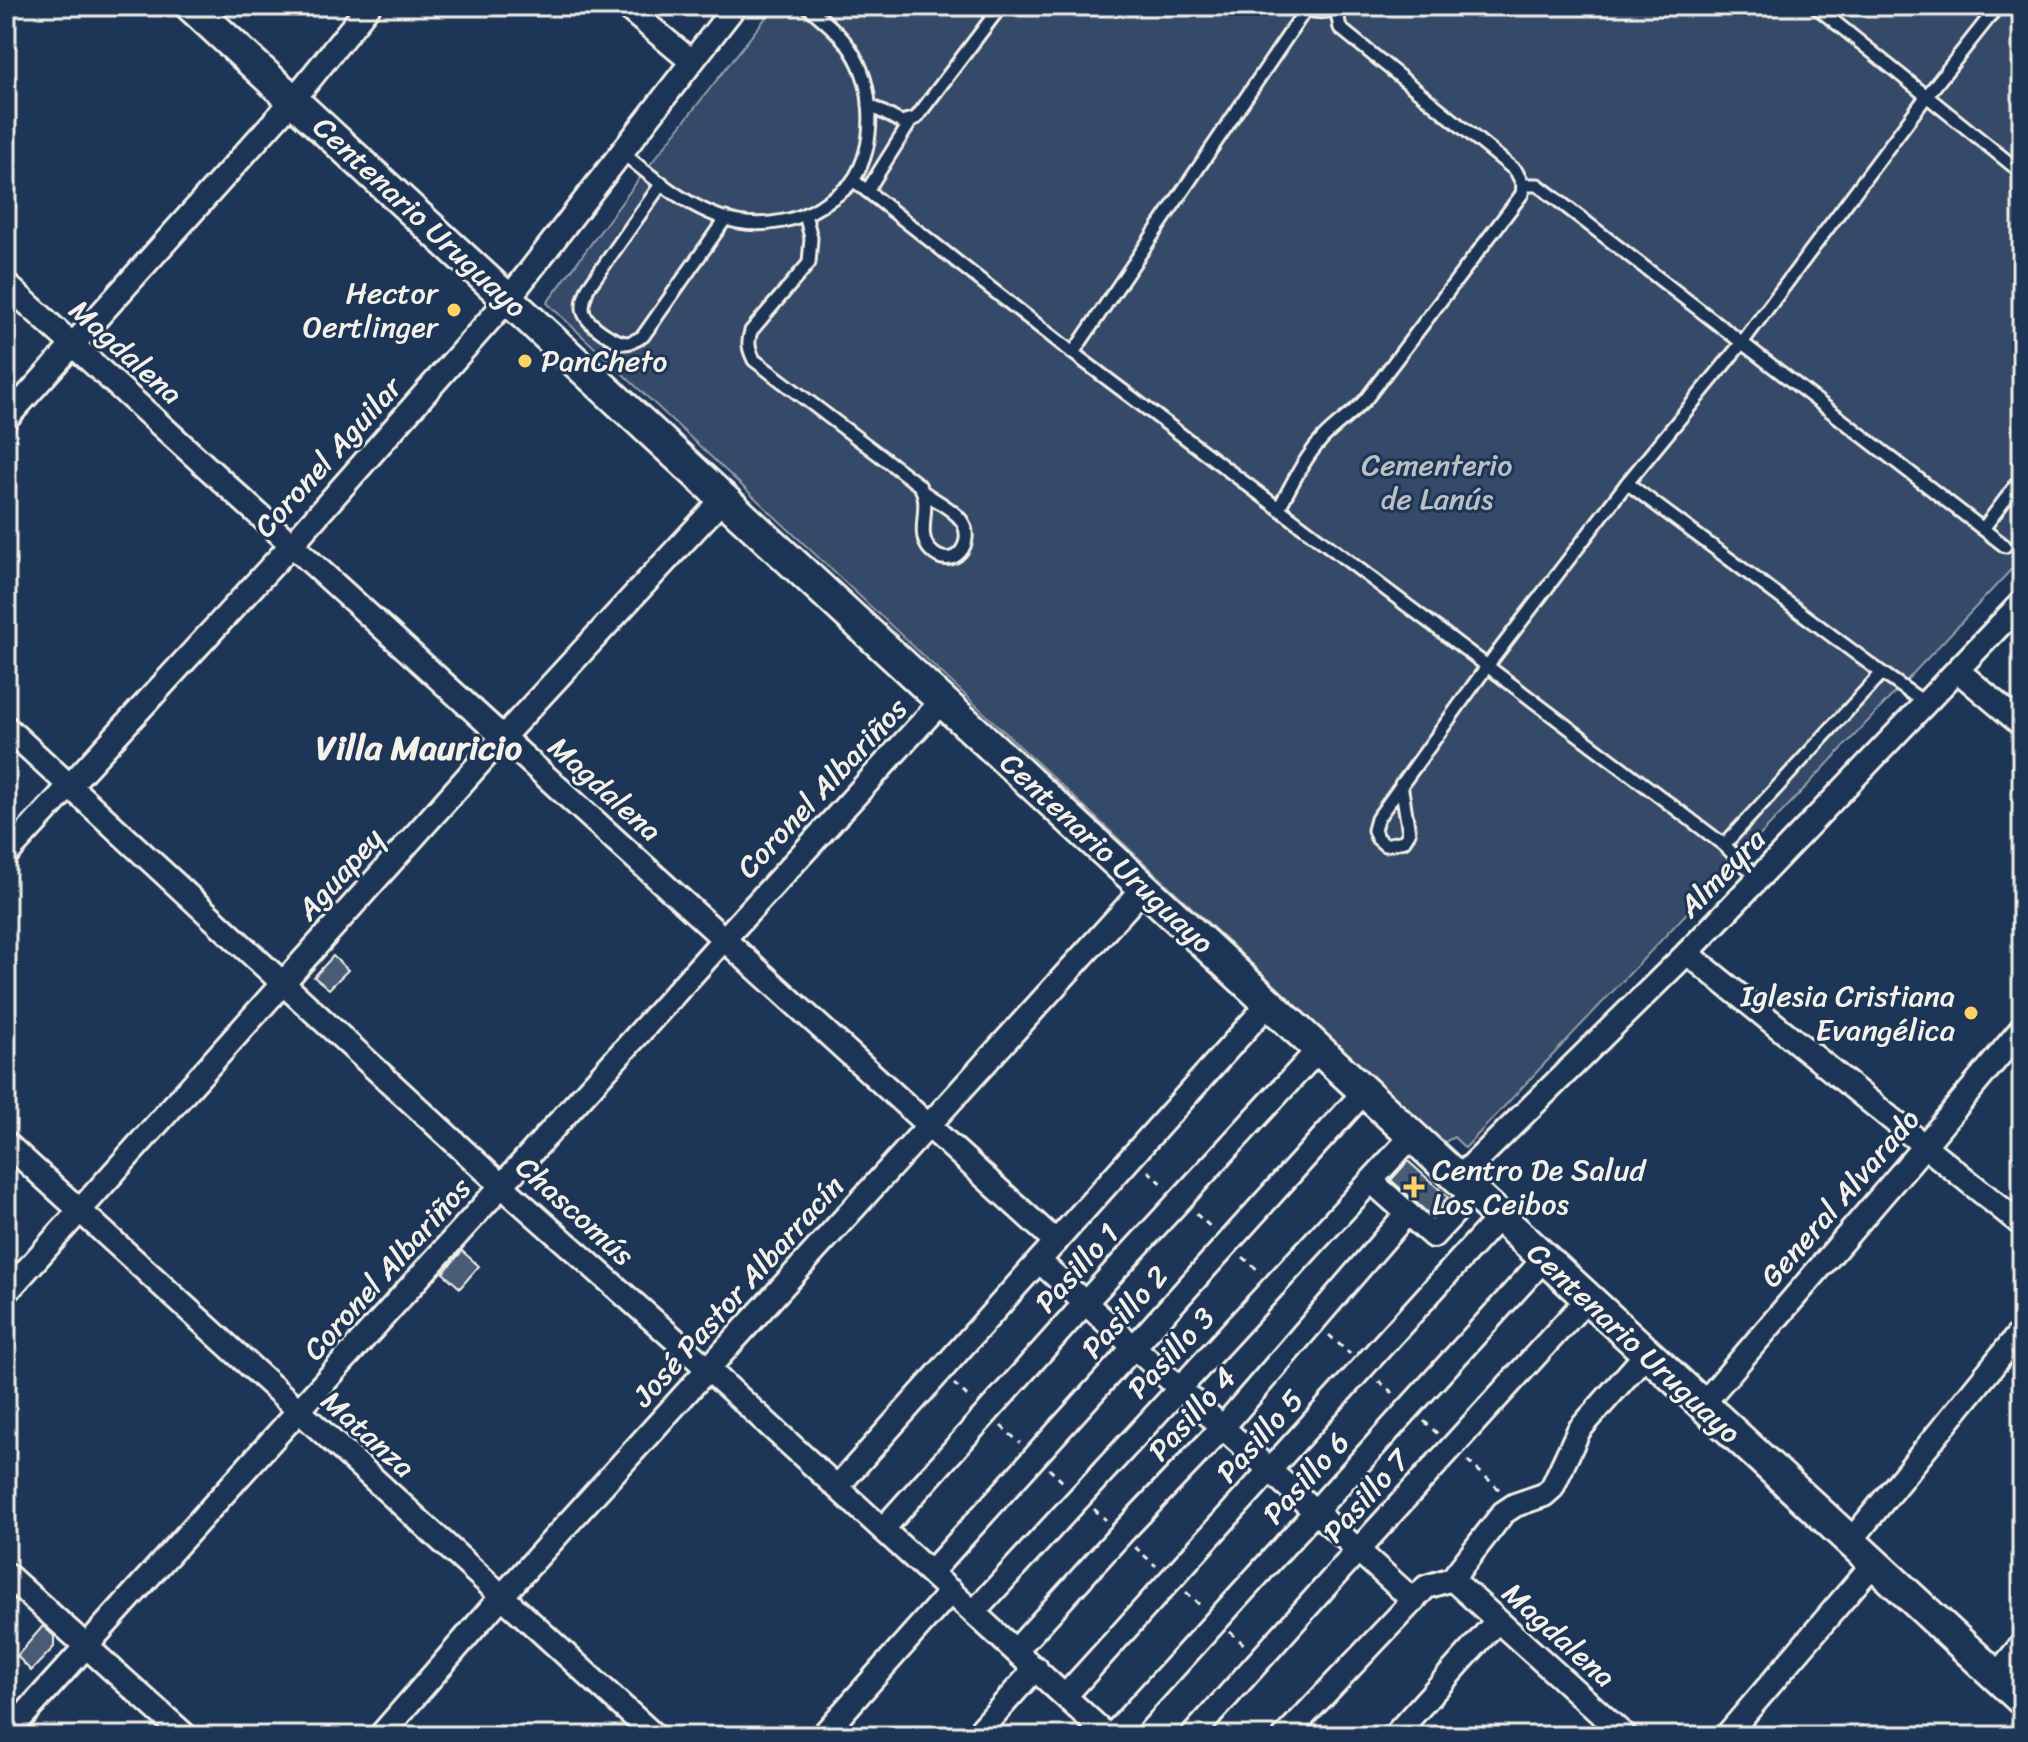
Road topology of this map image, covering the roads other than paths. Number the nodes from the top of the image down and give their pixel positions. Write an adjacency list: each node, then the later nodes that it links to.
1 (191, 6): 13 (main road, Centenario Uruguayo)
2 (369, 6): 13 (street)
3 (625, 6): 11 (street)
4 (735, 6): 11 (street, Coronel Aguilar)
5 (807, 6): 14 (lane)
6 (1001, 6): 15 (lane)
7 (1815, 6): 12 (lane)
8 (1998, 6): 12 (lane)
9 (1338, 7): 10 (lane); 20 (lane)
10 (1302, 8): 28 (lane)
11 (691, 61): 16 (street, Coronel Aguilar)
12 (1926, 97): 17 (lane); 26 (lane)
13 (294, 99): 25 (main road, Centenario Uruguayo); 27 (street)
14 (869, 105): 15 (lane); 18 (lane)
15 (911, 121): 21 (lane)
16 (623, 153): 19 (lane); 25 (street, Coronel Aguilar)
17 (2022, 173)
18 (853, 180): 21 (lane); 22 (lane)
19 (662, 183): 23 (lane); 23 (lane)
20 (1523, 185): 26 (lane); 34 (lane)
21 (867, 191): 28 (lane)
22 (805, 214): 23 (lane); 32 (lane)
23 (726, 218)
24 (6, 284): 27 (street, Magdalena)
25 (509, 298): 33 (main road, Centenario Uruguayo); 36 (street, Coronel Aguilar)
26 (1741, 344): 31 (lane); 35 (lane)
27 (73, 345): 29 (street); 36 (street, Magdalena)
28 (1073, 353): 34 (lane)
29 (6, 419)
30 (2022, 477): 35 (lane)
31 (1627, 483): 39 (lane); 41 (lane)
32 (925, 493): 32 (lane)
33 (723, 499): 42 (main road, Centenario Uruguayo); 46 (street, Aguapey)
34 (1279, 508): 39 (lane)
35 (1983, 529): 37 (lane)
36 (292, 544): 46 (street, Magdalena); 48 (street, Coronel Aguilar)
37 (2005, 546)
38 (2022, 602): 40 (street, Almeyra)
39 (1488, 665): 47 (lane); 49 (lane)
40 (1957, 670): 43 (street, Almeyra); 44 (street)
41 (1882, 673): 43 (lane); 49 (lane)
42 (942, 701): 52 (main road, Centenario Uruguayo); 53 (street, Coronel Albariños)
43 (1925, 703): 51 (street, Almeyra)
44 (2022, 725)
45 (6, 727): 48 (street, Chascomús)
46 (503, 737): 53 (street, Magdalena); 55 (street, Aguapey)
47 (1401, 784): 47 (lane)
48 (69, 785): 50 (street, Coronel Aguilar); 55 (street, Chascomús)
49 (1724, 845): 51 (lane)
50 (6, 855)
51 (1758, 878): 54 (street, Almeyra)
52 (1144, 888): 56 (main road, Centenario Uruguayo); 60 (street, José Pastor Albarracín)
53 (725, 938): 60 (street, Magdalena); 65 (street, Coronel Albariños)
54 (1687, 953): 63 (street); 66 (street, Almeyra)
55 (284, 982): 65 (street, Chascomús); 67 (street, Aguapey)
56 (1269, 1003): 58 (main road, Centenario Uruguayo); 71 (street)
57 (2022, 1028): 63 (street, General Alvarado)
58 (1318, 1050): 59 (main road, Centenario Uruguayo); 76 (street, Pasillo 1)
59 (1364, 1092): 61 (main road, Centenario Uruguayo); 78 (street, Pasillo 2)
60 (930, 1124): 71 (street, Magdalena); 80 (street, José Pastor Albarracín)
61 (1412, 1136): 64 (street, Pasillo 3); 66 (main road, Centenario Uruguayo)
62 (6, 1143): 67 (street, Matanza)
63 (1925, 1145): 70 (street); 82 (street, General Alvarado)
64 (1371, 1181): 68 (street); 81 (street, Pasillo 3)
65 (502, 1186): 80 (street, Chascomús); 83 (street, Coronel Albariños)
66 (1465, 1186): 68 (street, Almeyra); 69 (main road, Centenario Uruguayo)
67 (79, 1211): 74 (street, Aguapey); 83 (street, Matanza)
68 (1407, 1213): 84 (street, Pasillo 4)
69 (1498, 1218): 72 (main road, Centenario Uruguayo); 85 (street, Pasillo 5)
70 (2022, 1225)
71 (1056, 1242): 73 (street)
72 (1543, 1260): 75 (main road, Centenario Uruguayo); 87 (street, Pasillo 6)
73 (1039, 1261): 76 (street); 86 (street)
74 (6, 1293)
75 (1587, 1299): 79 (main road, Centenario Uruguayo); 90 (street, Pasillo 7)
76 (1085, 1303): 78 (street); 88 (street, Pasillo 1)
77 (2022, 1330): 89 (street)
78 (1134, 1347): 81 (street); 92 (street, Pasillo 2)
79 (1646, 1354): 82 (main road, Centenario Uruguayo); 94 (street)
80 (708, 1369): 86 (street, Chascomús); 96 (street, José Pastor Albarracín)
81 (1180, 1388): 84 (street); 98 (street, Pasillo 3)
82 (1702, 1405): 89 (main road, Centenario Uruguayo)
83 (299, 1412): 96 (street, Matanza); 101 (street, Coronel Albariños)
84 (1223, 1427): 85 (street); 102 (street, Pasillo 4)
85 (1270, 1470): 87 (street); 105 (street, Pasillo 5)
86 (837, 1487): 88 (street, Chascomús)
87 (1316, 1512): 90 (street); 114 (street, Pasillo 6)
88 (883, 1529): 92 (street, Chascomús)
89 (1850, 1542): 91 (main road, Centenario Uruguayo)
90 (1358, 1550): 97 (street); 115 (street, Pasillo 7)
91 (1874, 1563): 104 (main road, Centenario Uruguayo); 119 (street)
92 (931, 1572): 95 (street, Chascomús)
93 (6, 1574): 101 (street)
94 (1452, 1579): 97 (street); 99 (street, Magdalena)
95 (951, 1591): 98 (street, Chascomús); 112 (street)
96 (502, 1596): 110 (street, José Pastor Albarracín); 111 (street, Matanza)
97 (1414, 1601): 116 (street)
98 (974, 1612): 102 (street, Chascomús)
99 (1497, 1621): 107 (street, Magdalena); 117 (street)
100 (2022, 1644): 104 (street)
101 (87, 1646): 108 (street, Coronel Albariños); 109 (street)
102 (1016, 1650): 103 (street, Chascomús)
103 (1036, 1668): 105 (street, Chascomús); 113 (street)
104 (1996, 1676): 106 (main road, Centenario Uruguayo)
105 (1066, 1695): 114 (street, Chascomús)
106 (2022, 1700)
107 (1599, 1728): 118 (street, Magdalena)
108 (6, 1735)
109 (186, 1736)
110 (380, 1736)
111 (655, 1736)
112 (822, 1736)
113 (975, 1736)
114 (1110, 1736)
115 (1192, 1736)
116 (1285, 1736)
117 (1394, 1736)
118 (1625, 1736)
119 (1726, 1736)

